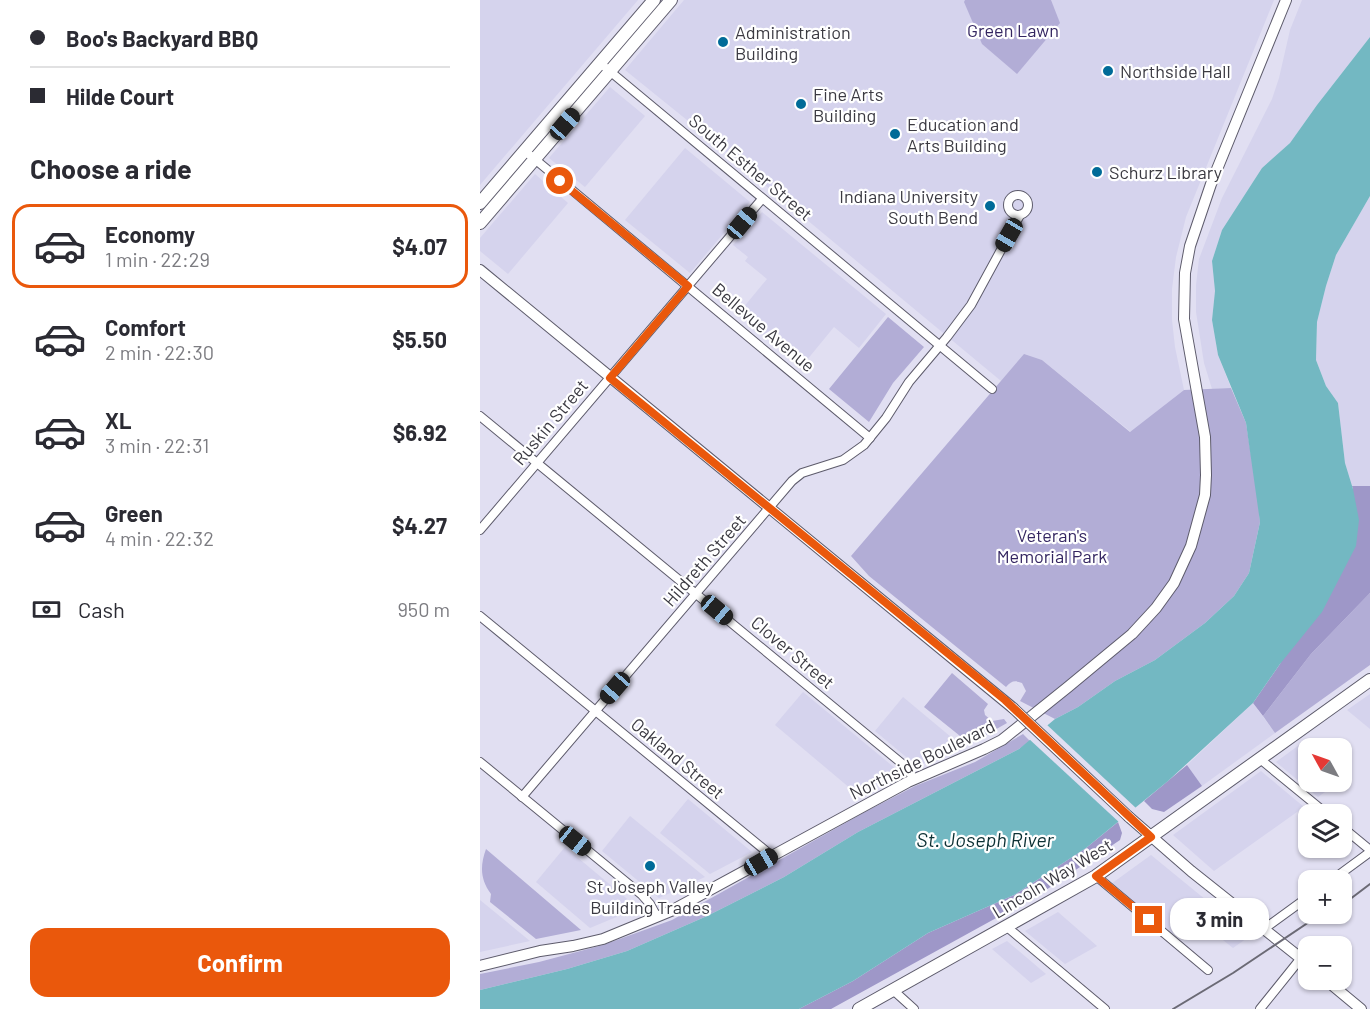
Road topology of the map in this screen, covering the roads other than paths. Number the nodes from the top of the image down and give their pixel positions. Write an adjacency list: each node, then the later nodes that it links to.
1 (654, 0): 4 (main road)
2 (671, 0): 4 (main road)
3 (1286, 0): 26 (street, Northside Boulevard)
4 (605, 67): 5 (main road); 6 (street, South Esther Street)
5 (530, 155): 7 (main road); 9 (main road); 11 (street, Bellevue Avenue)
6 (762, 199): 11 (street, Ruskin Street); 12 (street, South Esther Street)
7 (480, 203)
8 (1020, 214): 12 (street, Hildreth Street)
9 (480, 223)
10 (480, 270): 13 (street)
11 (688, 286): 13 (street, Ruskin Street); 16 (street, Bellevue Avenue)
12 (940, 345): 14 (street, South Esther Street); 16 (street, Hildreth Street)
13 (610, 378): 17 (street, Ruskin Street); 18 (street)
14 (992, 388)
15 (480, 416): 17 (street, Clover Street)
16 (870, 438): 18 (street, Hildreth Street)
17 (537, 463): 19 (street, Ruskin Street); 20 (street, Clover Street)
18 (770, 508): 20 (street, Hildreth Street); 30 (street, bridge)
19 (480, 530)
20 (697, 594): 23 (street, Hildreth Street); 26 (street, Clover Street)
21 (480, 616): 23 (street, Oakland Street)
22 (1368, 684): 24 (main road, Lincoln Way West)
23 (596, 711): 27 (street, Hildreth Street); 32 (street, Oakland Street)
24 (1260, 759): 28 (street); 30 (main road, Lincoln Way West)
25 (480, 762): 27 (street)
26 (914, 779): 32 (street, Northside Boulevard)
27 (522, 797): 36 (street)
28 (1315, 804)
29 (1352, 835): 31 (street)
30 (1151, 837): 34 (main road, Lincoln Way West); 38 (street)
31 (1370, 851): 33 (street)
32 (772, 856): 36 (street, Northside Boulevard)
33 (1345, 870)
34 (1096, 876): 37 (main road, Lincoln Way West); 42 (street)
35 (1298, 904): 38 (street)
36 (657, 917): 40 (street, Northside Boulevard)
37 (1007, 927): 43 (main road, Lincoln Way West); 47 (street)
38 (1264, 929): 39 (street)
39 (1298, 956)
40 (480, 966)
41 (1298, 968): 48 (street)
42 (1208, 970)
43 (893, 990): 45 (main road, Lincoln Way West); 46 (street)
44 (1338, 990): 49 (street)
45 (860, 1009)
46 (914, 1009)
47 (1105, 1009)
48 (1260, 1009)
49 (1361, 1009)

